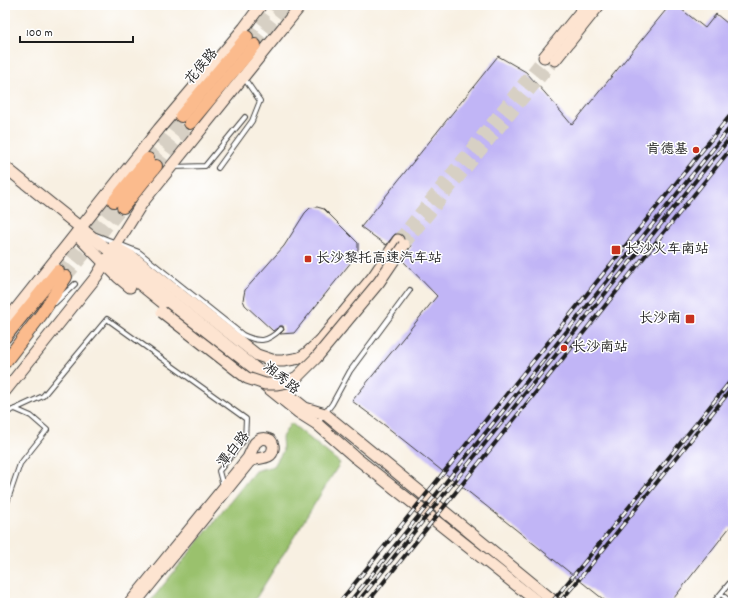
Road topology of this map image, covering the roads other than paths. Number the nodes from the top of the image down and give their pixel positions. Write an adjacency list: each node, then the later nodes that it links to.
1 (248, 5): 6 (main road)
2 (261, 5): 6 (main road)
3 (302, 5): 9 (main road)
4 (586, 5): 7 (main road)
5 (599, 5): 8 (main road)
6 (249, 36): 11 (main road, 花侯路); 18 (main road)
7 (544, 57)
8 (555, 60)
9 (244, 78): 14 (main road); 15 (lane)
10 (245, 117): 14 (lane)
11 (185, 120)
12 (152, 163): 17 (main road)
13 (5, 167): 18 (main road)
14 (170, 167): 19 (main road)
15 (218, 168)
16 (5, 176): 18 (main road)
17 (118, 204)
18 (78, 231): 19 (main road); 19 (main road); 21 (main road)
19 (111, 253): 19 (main road, bridge); 22 (lane); 25 (main road); 28 (main road); 29 (main road, 湘秀路)
20 (410, 290): 28 (lane)
21 (5, 323)
22 (281, 329)
23 (5, 337): 24 (main road)
24 (5, 362)
25 (5, 391)
26 (15, 410): 27 (lane); 30 (lane); 31 (lane)
27 (5, 413)
28 (325, 414): 29 (lane); 37 (main road)
29 (317, 424): 36 (main road, 湘秀路)
30 (223, 489): 30 (main road, 潭白路); 34 (main road, 潭白路); 35 (main road, 潭白路)
31 (5, 508)
32 (733, 579): 33 (lane)
33 (720, 594): 38 (lane); 39 (lane)
34 (130, 603)
35 (135, 603)
36 (539, 603)
37 (556, 603)
38 (713, 603)
39 (732, 603)

